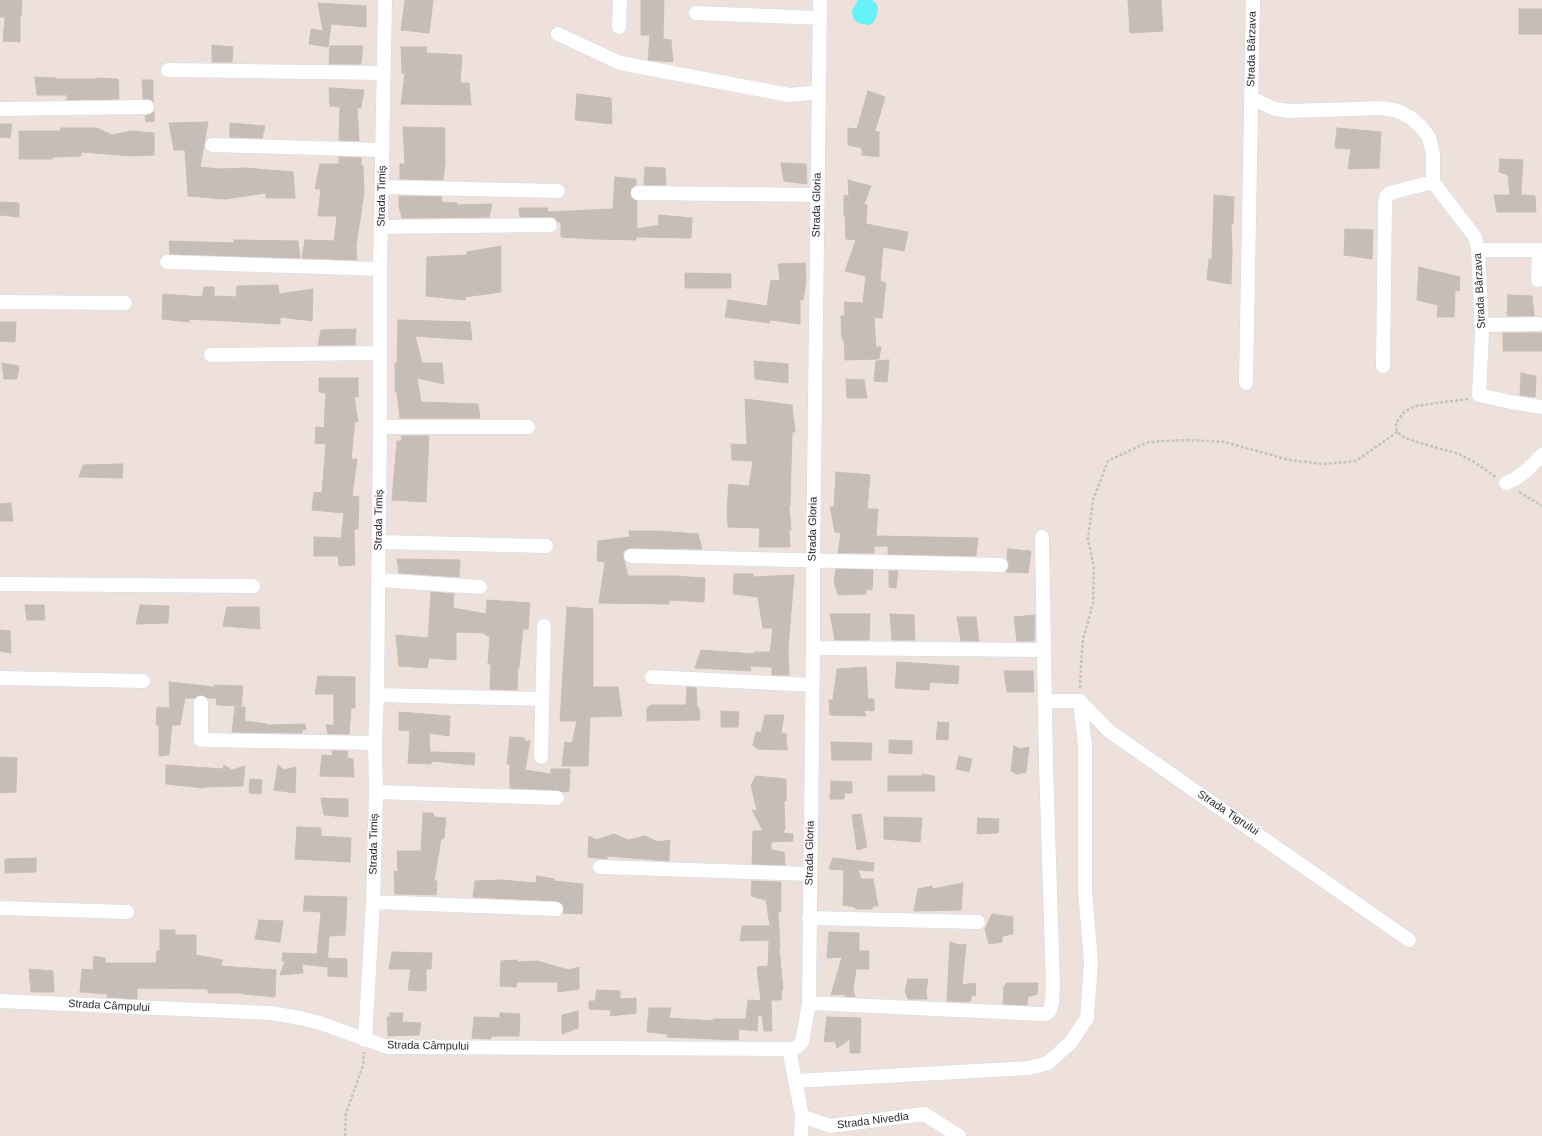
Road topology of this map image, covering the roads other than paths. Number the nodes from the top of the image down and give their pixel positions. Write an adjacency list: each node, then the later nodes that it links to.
1 (385, 0): 10 (street, Strada Timiș)
2 (620, 0): 7 (street)
3 (820, 0): 6 (street, Strada Gloria)
4 (1253, 0): 12 (street, Strada Bârzava)
5 (696, 13): 6 (street)
6 (819, 18): 11 (street, Strada Gloria)
7 (619, 27)
8 (558, 34): 11 (street)
9 (168, 70): 10 (street)
10 (384, 73): 16 (street, Strada Timiș)
11 (819, 92): 21 (street, Strada Gloria)
12 (1251, 98): 17 (street, Strada Bârzava); 36 (street, Strada Bârzava)
13 (147, 107): 14 (street)
14 (0, 109)
15 (212, 145): 16 (street)
16 (383, 150): 18 (street, Strada Timiș)
17 (1433, 182): 24 (street, Strada Bârzava); 35 (street)
18 (382, 187): 19 (street); 23 (street, Strada Timiș)
19 (558, 191)
20 (638, 193): 21 (street)
21 (817, 195): 46 (street, Strada Gloria)
22 (550, 225): 23 (street)
23 (382, 227): 27 (street, Strada Timiș)
24 (1478, 250): 25 (street); 31 (street, Strada Bârzava)
25 (1540, 250): 28 (street)
26 (167, 262): 27 (street)
27 (380, 269): 33 (street, Strada Timiș)
28 (1538, 280)
29 (0, 302): 30 (street)
30 (125, 303)
31 (1482, 324): 32 (street); 37 (street, Strada Bârzava)
32 (1538, 324)
33 (380, 352): 34 (street); 38 (street, Strada Timiș)
34 (211, 355)
35 (1383, 366)
36 (1246, 383)
37 (1542, 407)
38 (380, 427): 39 (street); 43 (street, Strada Timiș)
39 (528, 427)
40 (1542, 455): 41 (street)
41 (1506, 483)
42 (1042, 537): 54 (street)
43 (379, 542): 44 (street); 48 (street, Strada Timiș)
44 (546, 546)
45 (631, 556): 46 (street)
46 (813, 561): 47 (street); 53 (street, Strada Gloria)
47 (1001, 565)
48 (379, 580): 51 (street); 59 (street, Strada Timiș)
49 (0, 584): 50 (street)
50 (253, 586)
51 (480, 587)
52 (544, 626): 60 (street)
53 (813, 648): 54 (street); 58 (street, Strada Gloria)
54 (1044, 650): 62 (street)
55 (652, 677): 58 (street)
56 (0, 678): 57 (street)
57 (143, 681)
58 (812, 685): 69 (street, Strada Gloria)
59 (377, 695): 60 (street); 64 (street, Strada Timiș)
60 (542, 700): 65 (street)
61 (1080, 701): 62 (street); 76 (street, Strada Tigrului); 81 (street)
62 (1045, 702): 78 (street)
63 (201, 703): 64 (street)
64 (375, 744): 66 (street, Strada Timiș)
65 (541, 757)
66 (376, 792): 67 (street); 70 (street, Strada Timiș)
67 (557, 798)
68 (600, 867): 69 (street)
69 (810, 874): 74 (street, Strada Gloria)
70 (373, 902): 72 (street); 79 (street, Strada Timiș)
71 (0, 908): 73 (street)
72 (556, 909)
73 (127, 912)
74 (810, 918): 75 (street); 78 (street, Strada Gloria)
75 (978, 922)
76 (1409, 940)
77 (0, 1001): 79 (street, Strada Câmpului)
78 (809, 1003): 80 (street, Strada Gloria)
79 (365, 1040): 80 (street, Strada Câmpului)
80 (789, 1049): 81 (street)
81 (795, 1081): 82 (street)
82 (802, 1116): 83 (street); 84 (street, Strada Nivedla)
83 (801, 1136)
84 (959, 1136)

